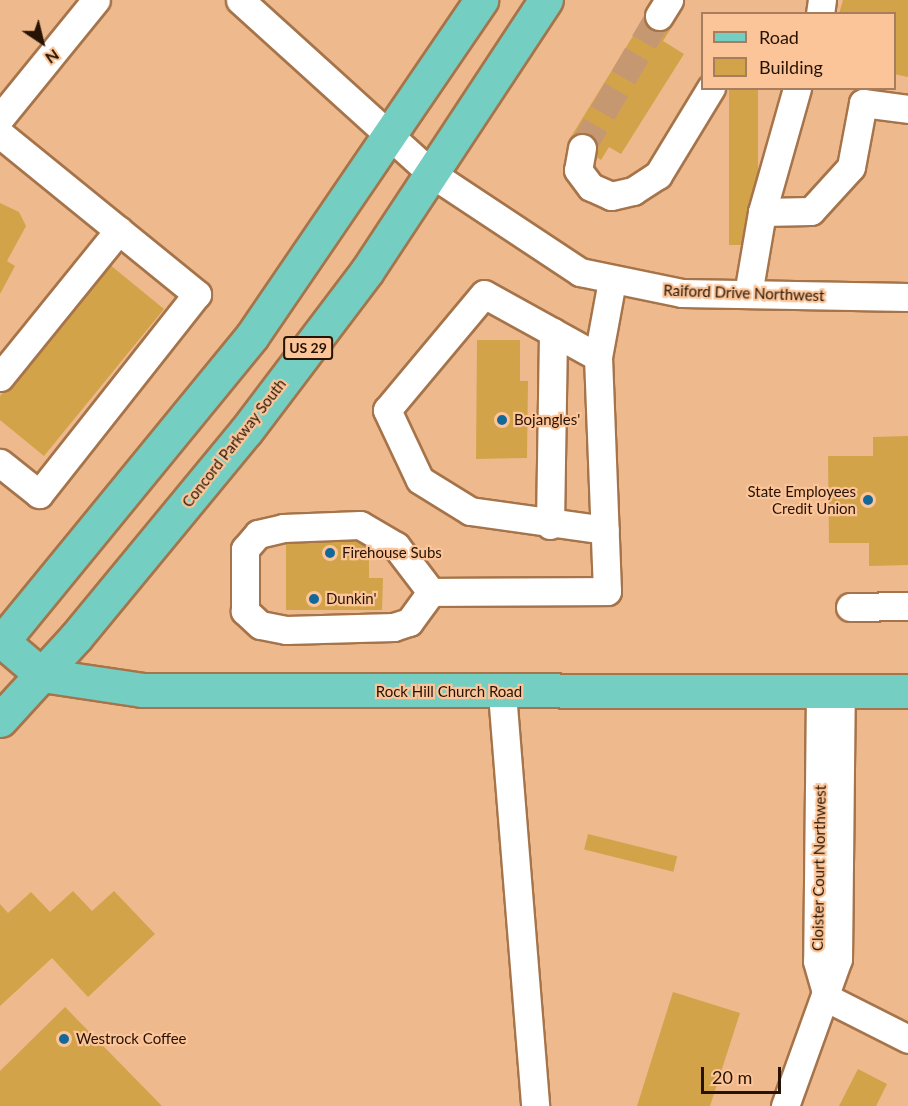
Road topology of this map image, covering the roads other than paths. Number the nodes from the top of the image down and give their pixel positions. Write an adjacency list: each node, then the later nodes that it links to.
1 (96, 0): 8 (street)
2 (240, 0): 10 (street, Raiford Drive Northwest)
3 (481, 0): 10 (main road)
4 (546, 0): 12 (main road, Concord Parkway South / US 29)
5 (710, 90): 11 (street)
6 (796, 90): 13 (street)
7 (908, 109): 13 (street)
8 (0, 118)
9 (0, 134): 14 (street)
10 (392, 138): 12 (street, Raiford Drive Northwest); 27 (main road)
11 (582, 148)
12 (432, 174): 15 (street, Raiford Drive Northwest); 28 (main road, Concord Parkway South / US 29)
13 (762, 212): 16 (street)
14 (119, 230): 20 (street); 21 (street)
15 (612, 281): 16 (street, Raiford Drive Northwest); 19 (street)
16 (748, 294): 17 (street, Raiford Drive Northwest)
17 (908, 297)
18 (553, 332): 19 (street); 22 (street); 22 (street)
19 (598, 357): 23 (street)
20 (0, 377)
21 (0, 463)
22 (550, 525): 23 (street)
23 (604, 530): 24 (street)
24 (431, 592): 24 (street)
25 (908, 606): 26 (street)
26 (850, 607)
27 (1, 641): 28 (main road)
28 (42, 675): 31 (main road, Rock Hill Church Road); 32 (main road, Concord Parkway South / US 29)
29 (908, 691): 30 (main road, Rock Hill Church Road)
30 (831, 692): 31 (main road, Rock Hill Church Road); 33 (street)
31 (502, 693): 35 (street)
32 (0, 720)
33 (827, 998): 34 (street); 36 (street)
34 (908, 1039)
35 (528, 1100)
36 (785, 1106)

